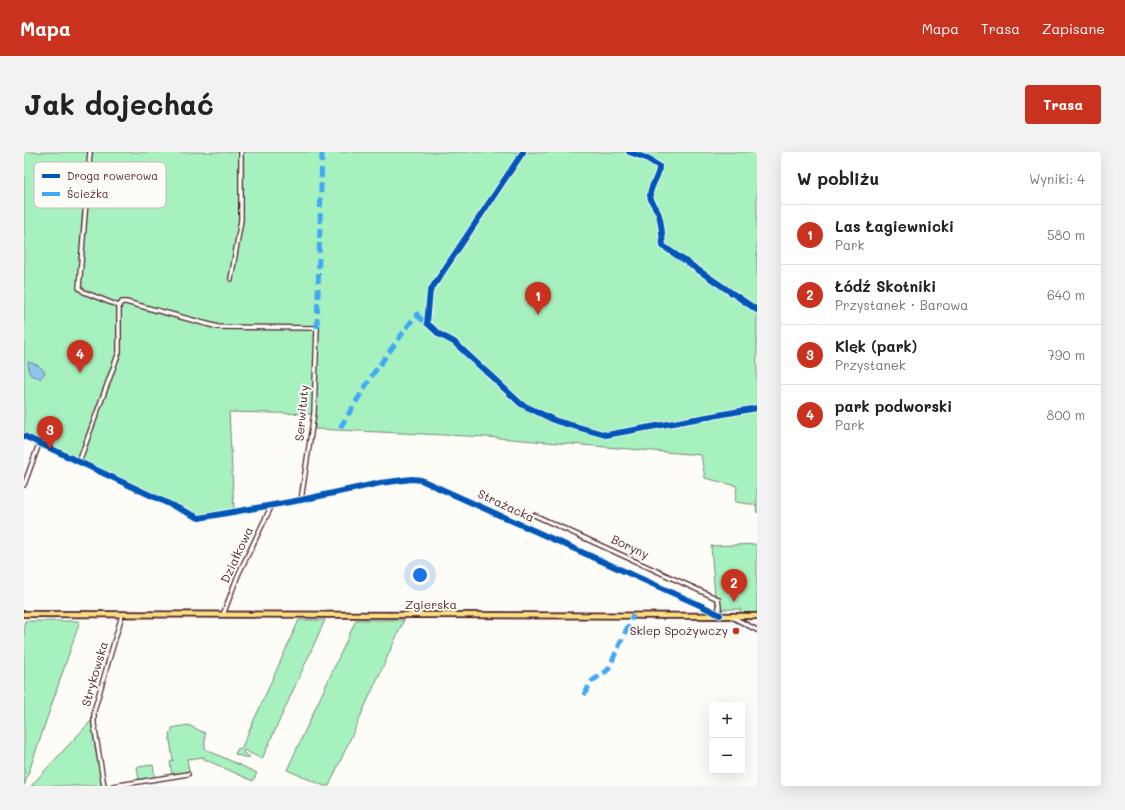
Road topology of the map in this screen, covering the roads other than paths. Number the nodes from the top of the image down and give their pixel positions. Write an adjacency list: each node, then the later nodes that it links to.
1 (90, 152): 3 (street)
2 (241, 152): 5 (street)
3 (89, 162)
4 (86, 208): 6 (street)
5 (231, 279)
6 (119, 306): 9 (street); 11 (street, Serwituty)
7 (24, 436): 8 (street, Strażacka)
8 (39, 444): 9 (street, Strażacka); 10 (street)
9 (79, 462): 12 (street, Strażacka)
10 (24, 485)
11 (301, 500): 12 (street, Strażacka); 17 (street, Strażacka)
12 (272, 505): 16 (street, Działkowa)
13 (534, 515): 17 (street, Boryny)
14 (24, 614): 15 (main road, Zgierska)
15 (122, 615): 16 (main road, Zgierska); 22 (street, Strykowska)
16 (223, 615): 17 (main road, Zgierska)
17 (720, 615): 18 (main road, Zgierska)
18 (730, 616): 19 (main road, Zgierska); 20 (street)
19 (757, 616)
20 (757, 630)
21 (188, 774): 23 (street)
22 (104, 786)
23 (113, 786)

